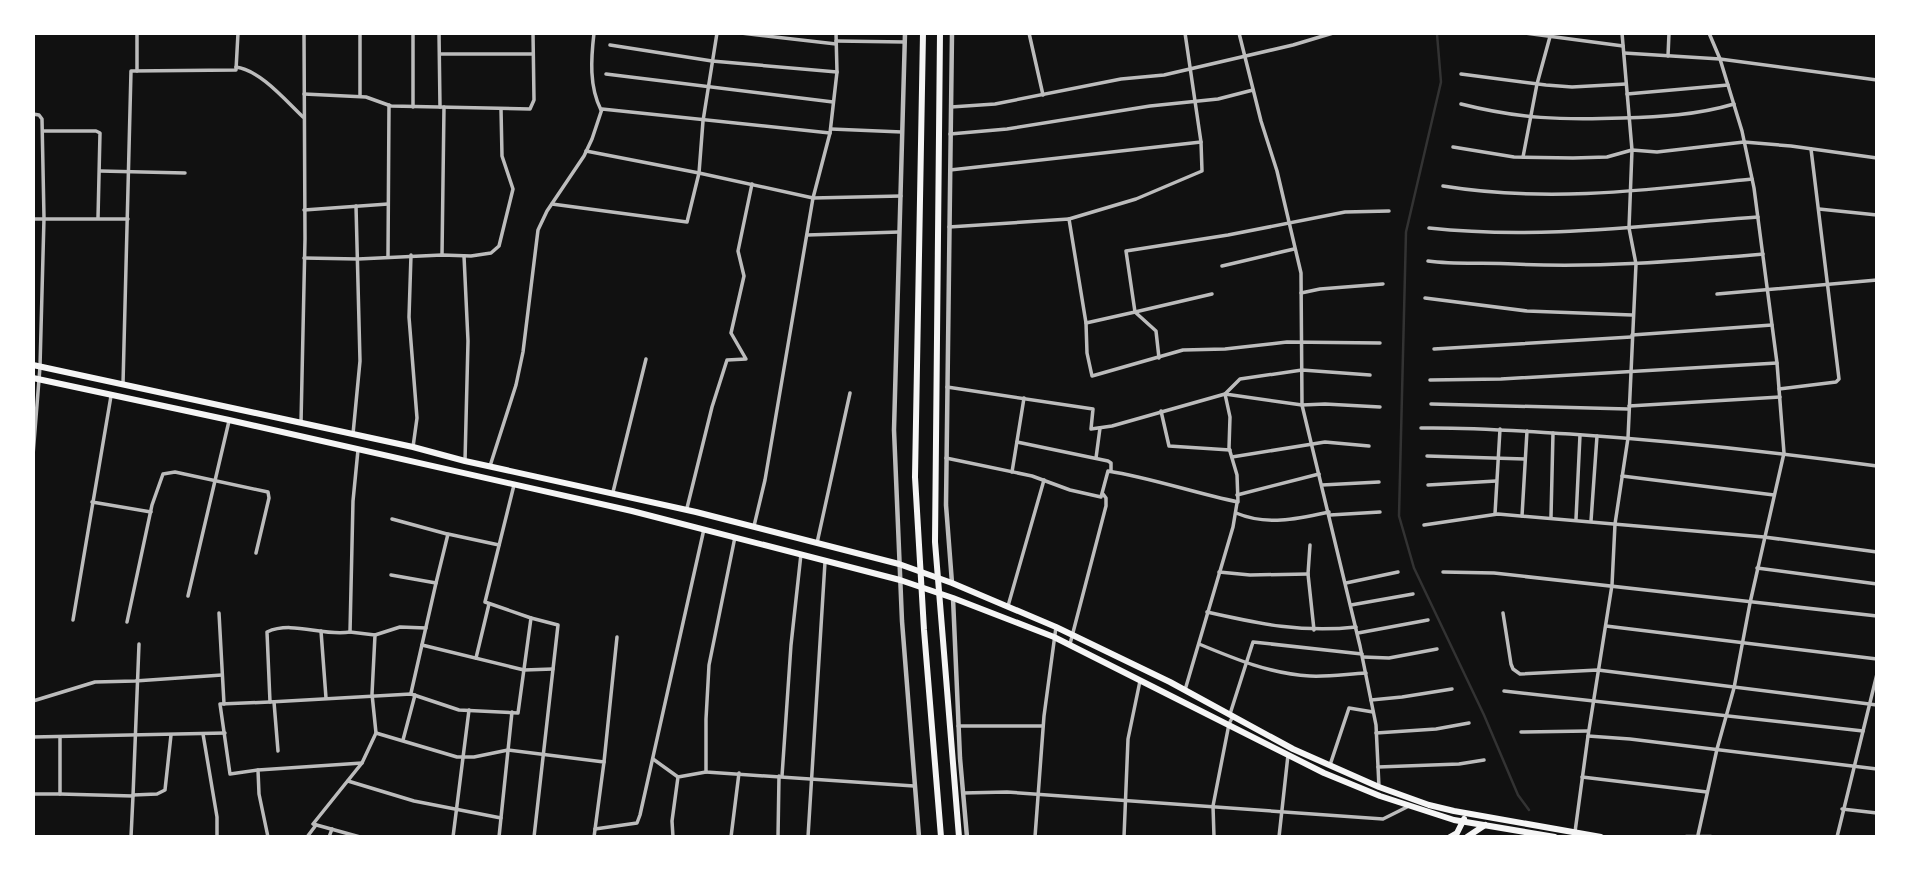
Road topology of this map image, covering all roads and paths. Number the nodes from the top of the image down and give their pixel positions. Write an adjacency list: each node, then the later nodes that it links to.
1 (137, 33): 40 (street)
2 (238, 33): 38 (street)
3 (304, 33): 50 (street)
4 (360, 33): 53 (street)
5 (413, 33): 59 (street)
6 (439, 33): 32 (street)
7 (533, 33): 33 (street)
8 (594, 33): 63 (street)
9 (717, 33): 37 (street)
10 (741, 33): 27 (street)
11 (836, 33): 27 (street)
12 (905, 33): 26 (street)
13 (923, 33): 386 (highway)
14 (940, 33): 387 (highway)
15 (952, 33): 61 (street)
16 (1029, 33): 52 (street)
17 (1185, 33): 39 (street)
18 (1239, 33): 35 (street)
19 (1333, 33): 35 (street)
20 (1525, 33): 25 (street)
21 (1582, 33): 28 (street)
22 (1622, 33): 30 (street)
23 (1669, 33): 34 (street)
24 (1709, 33): 36 (street)
25 (1551, 35): 28 (street); 45 (street)
26 (905, 41): 27 (street); 71 (street)
27 (836, 42): 41 (street)
28 (1580, 42): 30 (street)
29 (610, 46): 37 (street)
30 (1623, 46): 31 (street)
31 (1624, 53): 34 (street); 46 (street)
32 (440, 54): 33 (street); 60 (street)
33 (533, 54): 62 (street)
34 (1668, 56): 36 (street)
35 (1243, 57): 39 (street); 49 (street)
36 (1720, 59): 44 (street); 47 (street)
37 (712, 61): 41 (street); 48 (street)
38 (236, 67): 40 (street); 65 (street)
39 (1191, 67): 52 (street); 54 (street)
40 (137, 71): 83 (street)
41 (837, 72): 55 (street)
42 (606, 74): 48 (street)
43 (1461, 74): 45 (street)
44 (1877, 79)
45 (1537, 84): 46 (street); 66 (street)
46 (1626, 84): 51 (street)
47 (1728, 85): 51 (street); 57 (street)
48 (708, 87): 55 (street); 68 (street)
49 (1253, 90): 54 (street); 105 (street)
50 (303, 94): 53 (street); 65 (street)
51 (1627, 94): 67 (street)
52 (1043, 95): 61 (street)
53 (360, 96): 58 (street)
54 (1195, 102): 72 (street); 73 (street)
55 (834, 103): 70 (street)
56 (1461, 104): 66 (street)
57 (1734, 104): 67 (street); 74 (street)
58 (389, 105): 59 (street); 92 (street)
59 (413, 107): 60 (street)
60 (442, 107): 62 (street); 112 (street)
61 (951, 107): 72 (street)
62 (501, 109): 116 (street)
63 (601, 110): 68 (street); 78 (street)
64 (33, 114): 69 (street)
65 (303, 117): 96 (street)
66 (1530, 118): 67 (street); 79 (street)
67 (1629, 118): 77 (street)
68 (703, 121): 70 (street); 85 (street)
69 (43, 131): 82 (street); 100 (street)
70 (830, 131): 71 (street); 91 (street)
71 (903, 132): 90 (street)
72 (950, 134): 81 (street)
73 (1201, 142): 81 (street); 104 (street)
74 (1744, 142): 76 (street); 77 (street); 86 (street)
75 (1452, 147): 79 (street)
76 (1811, 149): 80 (street); 95 (street)
77 (1632, 150): 79 (street); 89 (street)
78 (586, 151): 85 (street); 93 (street)
79 (1523, 158)
80 (1877, 158)
81 (950, 170): 106 (street)
82 (100, 171): 83 (street); 101 (street)
83 (129, 172): 84 (street); 103 (street)
84 (185, 173)
85 (699, 173): 87 (street); 93 (street)
86 (1752, 179): 89 (street); 99 (street)
87 (752, 184): 91 (street); 205 (street)
88 (1443, 186): 89 (street)
89 (1630, 192): 108 (street)
90 (901, 195): 91 (street); 109 (street)
91 (813, 198): 110 (street)
92 (388, 204): 94 (street); 115 (street)
93 (552, 204): 186 (street)
94 (356, 206): 96 (street); 118 (street)
95 (1819, 209): 98 (street); 123 (street)
96 (304, 210): 117 (street)
97 (1389, 211): 105 (street)
98 (1877, 215)
99 (1758, 217): 108 (street); 113 (street)
100 (44, 218): 101 (street); 102 (street); 141 (street)
101 (99, 218): 103 (street)
102 (33, 219)
103 (128, 219): 147 (street)
104 (1069, 219): 106 (street); 132 (street)
105 (1287, 223): 111 (street); 130 (street)
106 (949, 228): 148 (street)
107 (1429, 228): 108 (street)
108 (1629, 228): 120 (street)
109 (899, 232): 110 (street); 232 (street)
110 (807, 235): 220 (street)
111 (1294, 249): 121 (street); 126 (street)
112 (442, 254): 114 (street); 116 (street)
113 (1762, 254): 120 (street); 125 (street)
114 (411, 255): 115 (street); 174 (street)
115 (388, 256): 118 (street)
116 (464, 256): 185 (street)
117 (304, 258): 118 (street); 161 (street)
118 (358, 259): 167 (street)
119 (1428, 261): 120 (street)
120 (1636, 264): 131 (street)
121 (1223, 266)
122 (1877, 280): 123 (street)
123 (1829, 284): 125 (street); 149 (street)
124 (1382, 285): 126 (street)
125 (1768, 289): 128 (street); 133 (street)
126 (1301, 293): 135 (street)
127 (1212, 294): 130 (street)
128 (1717, 294)
129 (1425, 298): 131 (street)
130 (1135, 312): 132 (street); 138 (street)
131 (1633, 315): 134 (street)
132 (1086, 323): 138 (street)
133 (1772, 325): 134 (street); 140 (street)
134 (1632, 336): 137 (street); 143 (street)
135 (1301, 343): 136 (street); 138 (street); 142 (street)
136 (1380, 343)
137 (1434, 349)
138 (1159, 358)
139 (646, 359): 199 (street)
140 (1777, 363): 143 (street); 149 (street)
141 (36, 366): 145 (street); 147 (highway)
142 (1302, 370): 144 (street); 152 (street); 156 (street)
143 (1631, 370): 146 (street); 158 (street)
144 (1370, 375)
145 (36, 378): 151 (highway); 178 (street)
146 (1430, 380)
147 (123, 384): 161 (highway)
148 (947, 387): 154 (street); 182 (street)
149 (1779, 389): 153 (street)
150 (850, 393): 225 (street)
151 (112, 394): 160 (highway); 203 (street)
152 (1225, 394): 156 (street); 159 (street); 176 (street)
153 (1780, 397): 158 (street); 177 (street)
154 (1024, 398): 162 (street); 171 (street)
155 (1431, 404): 158 (street)
156 (1302, 405): 157 (street); 172 (street)
157 (1380, 407)
158 (1629, 407): 170 (street)
159 (1161, 411): 162 (street); 176 (street)
160 (229, 420): 175 (highway); 192 (street)
161 (300, 423): 167 (highway)
162 (1100, 428): 183 (street)
163 (1421, 428): 164 (street)
164 (1500, 429): 165 (street); 181 (street)
165 (1527, 431): 166 (street); 184 (street)
166 (1553, 433): 168 (street); 213 (street)
167 (353, 434): 174 (highway)
168 (1580, 435): 169 (street); 215 (street)
169 (1597, 436): 170 (street); 216 (street)
170 (1628, 438): 177 (street); 191 (street)
171 (1017, 442): 183 (street); 189 (street)
172 (1312, 445): 173 (street); 180 (street); 190 (street)
173 (1369, 446)
174 (413, 447): 185 (highway)
175 (358, 449): 196 (highway); 266 (street)
176 (1230, 450): 180 (street)
177 (1784, 453): 187 (street); 202 (street)
178 (33, 455)
179 (1427, 456): 181 (street)
180 (1232, 457): 201 (street)
181 (1498, 457): 184 (street); 194 (street)
182 (946, 458): 189 (street); 241 (street)
183 (1096, 458): 188 (street)
184 (1525, 459): 212 (street)
185 (465, 461): 186 (highway)
186 (489, 466): 199 (highway)
187 (1877, 466)
188 (1111, 471): 200 (street); 204 (street)
189 (1012, 472): 193 (street)
190 (1319, 474): 197 (street); 201 (street)
191 (1622, 476): 202 (street); 217 (street)
192 (216, 480): 206 (street); 229 (street); 246 (street)
193 (1044, 480): 200 (street); 251 (street)
194 (1496, 481): 198 (street); 211 (street)
195 (1379, 482): 197 (street)
196 (514, 485): 219 (highway); 226 (street)
197 (1322, 485): 210 (street)
198 (1429, 485)
199 (613, 492): 205 (highway)
200 (1102, 494): 267 (street)
201 (1237, 495): 204 (street)
202 (1774, 495): 224 (street)
203 (92, 502): 206 (street); 257 (street)
204 (1238, 502): 209 (street)
205 (686, 510): 207 (highway)
206 (151, 512): 259 (street)
207 (696, 512): 219 (highway); 220 (highway)
208 (1380, 512): 210 (street)
209 (1236, 513): 210 (street); 234 (street)
210 (1330, 513): 242 (street)
211 (1495, 515): 212 (street); 218 (street)
212 (1522, 516): 213 (street)
213 (1550, 517): 215 (street)
214 (392, 519): 222 (street)
215 (1576, 519): 216 (street)
216 (1591, 521): 217 (street)
217 (1615, 524): 224 (street); 244 (street)
218 (1424, 525)
219 (691, 526): 221 (highway)
220 (754, 526): 225 (highway)
221 (704, 529): 223 (highway); 330 (street)
222 (448, 534): 226 (street); 240 (street)
223 (735, 537): 230 (highway); 339 (street)
224 (1764, 537): 228 (street); 233 (street)
225 (817, 543): 232 (highway)
226 (499, 545): 249 (street)
227 (1310, 545): 237 (street)
228 (1877, 552)
229 (256, 553)
230 (801, 554): 231 (highway); 341 (street)
231 (825, 560): 239 (highway); 344 (street)
232 (899, 564): 239 (street); 241 (highway)
233 (1758, 568): 243 (street); 248 (street)
234 (1219, 572): 237 (street); 252 (street)
235 (1398, 572): 242 (street)
236 (1443, 572): 244 (street)
237 (1308, 574): 263 (street)
238 (391, 575): 240 (street)
239 (900, 580): 247 (highway); 346 (street)
240 (436, 583): 262 (street)
241 (952, 583): 247 (highway); 251 (highway)
242 (1346, 583): 250 (street)
243 (1877, 584)
244 (1612, 585): 248 (street); 260 (street)
245 (1413, 594): 250 (street)
246 (188, 596)
247 (953, 597): 270 (highway); 310 (street)
248 (1750, 603): 255 (street); 274 (street)
249 (489, 604): 256 (street); 278 (street)
250 (1351, 605): 264 (street)
251 (1008, 606): 261 (highway)
252 (1207, 612): 263 (street); 273 (street)
253 (219, 613): 286 (street)
254 (1503, 613): 283 (street)
255 (1877, 616)
256 (531, 618): 281 (street); 282 (street)
257 (73, 620)
258 (1428, 620): 264 (street)
259 (127, 622)
260 (1605, 626): 274 (street); 283 (street)
261 (1056, 627): 267 (highway); 270 (street)
262 (426, 628): 268 (street); 275 (street)
263 (1314, 629): 264 (street)
264 (1357, 630): 277 (street)
265 (321, 631): 266 (street); 295 (street); 299 (street)
266 (350, 632): 268 (street)
267 (1072, 634): 272 (street); 291 (highway)
268 (375, 635): 293 (street)
269 (617, 637): 332 (street)
270 (1054, 637): 272 (highway); 311 (street)
271 (139, 644): 288 (street)
272 (1070, 644): 287 (highway)
273 (1199, 644): 280 (street); 291 (street)
274 (1742, 644): 279 (street); 289 (street)
275 (422, 645): 278 (street); 294 (street)
276 (1437, 649): 277 (street)
277 (1362, 656): 280 (street); 284 (street)
278 (477, 658): 282 (street)
279 (1877, 659)
280 (1245, 664): 284 (street); 306 (street)
281 (554, 669): 282 (street); 327 (street)
282 (524, 670): 304 (street)
283 (1598, 670): 289 (street); 297 (street)
284 (1366, 673): 296 (street)
285 (1877, 674): 301 (street)
286 (222, 675): 288 (street); 300 (street)
287 (1141, 678): 309 (highway); 354 (street)
288 (137, 681): 298 (street); 320 (street)
289 (1734, 688): 301 (street); 307 (street)
290 (1452, 689): 296 (street)
291 (1185, 690): 306 (highway)
292 (1504, 691): 297 (street)
293 (372, 694): 294 (street); 295 (street); 315 (street)
294 (413, 694): 303 (street); 323 (street)
295 (326, 698): 299 (street)
296 (1371, 700): 305 (street)
297 (1593, 700): 307 (street); 318 (street)
298 (33, 701)
299 (272, 702): 300 (street); 326 (street)
300 (224, 704): 314 (street)
301 (1869, 704): 302 (street); 312 (street)
302 (1877, 705)
303 (468, 710): 304 (street); 329 (street)
304 (512, 712): 325 (street)
305 (1373, 712): 316 (street); 334 (street)
306 (1232, 715): 309 (street); 334 (highway)
307 (1726, 717): 312 (street); 324 (street)
308 (1469, 723): 316 (street)
309 (1229, 724): 328 (highway); 355 (street)
310 (958, 726): 311 (street); 349 (street)
311 (1043, 726): 353 (street)
312 (1863, 731): 335 (street)
313 (1521, 732): 318 (street)
314 (225, 733): 317 (street); 338 (street)
315 (376, 733): 323 (street); 333 (street)
316 (1376, 733): 336 (street)
317 (203, 734): 319 (street); 372 (street)
318 (1588, 734): 324 (street); 343 (street)
319 (171, 735): 320 (street); 352 (street)
320 (135, 736): 322 (street); 352 (street)
321 (33, 737): 322 (street)
322 (60, 737): 351 (street)
323 (403, 740): 329 (street)
324 (1717, 749): 335 (street); 348 (street)
325 (508, 750): 327 (street); 329 (street); 362 (street)
326 (278, 751)
327 (544, 755): 332 (street); 379 (street)
328 (1288, 755): 356 (highway); 359 (street)
329 (462, 757): 357 (street)
330 (653, 759): 342 (street); 368 (street)
331 (1484, 760): 336 (street)
332 (604, 762): 368 (street)
333 (362, 763): 338 (street); 345 (street)
334 (1329, 766): 347 (highway)
335 (1854, 766): 337 (street); 358 (street)
336 (1378, 767): 347 (street)
337 (1877, 769)
338 (258, 770): 373 (street)
339 (706, 772): 340 (street); 342 (street)
340 (739, 774): 341 (street); 382 (street)
341 (781, 776): 344 (street); 383 (street)
342 (678, 777): 381 (street)
343 (1582, 777): 348 (street); 369 (street)
344 (810, 779): 346 (street); 384 (street)
345 (348, 781): 357 (street); 365 (street)
346 (915, 786): 385 (street)
347 (1379, 787): 361 (highway)
348 (1707, 792): 370 (street)
349 (963, 793): 353 (street); 388 (street)
350 (33, 794): 351 (street)
351 (60, 794): 352 (street)
352 (133, 795): 371 (street)
353 (1037, 795): 354 (street); 389 (street)
354 (1125, 801): 355 (street); 390 (street)
355 (1213, 806): 359 (street); 391 (street)
356 (1407, 807): 359 (street); 364 (highway)
357 (456, 809): 362 (street); 377 (street)
358 (1842, 809): 360 (street); 399 (street)
359 (1280, 811): 392 (street)
360 (1877, 813)
361 (1465, 814): 363 (highway); 364 (highway)
362 (501, 818): 378 (street)
363 (1495, 818): 366 (highway); 369 (highway)
364 (1463, 822): 366 (highway); 393 (highway)
365 (316, 825): 367 (street); 374 (street)
366 (1484, 825): 394 (highway); 395 (highway)
367 (331, 829): 375 (street); 376 (street)
368 (595, 829): 380 (street)
369 (1575, 832): 396 (highway)
370 (1698, 835): 397 (street); 398 (street)
371 (131, 837)
372 (217, 837)
373 (268, 837)
374 (307, 837)
375 (329, 837)
376 (360, 837)
377 (453, 837)
378 (499, 837)
379 (534, 837)
380 (594, 837)
381 (673, 837)
382 (731, 837)
383 (778, 837)
384 (808, 837)
385 (919, 837)
386 (941, 837)
387 (959, 837)
388 (967, 837)
389 (1035, 837)
390 (1124, 837)
391 (1214, 837)
392 (1279, 837)
393 (1451, 837)
394 (1467, 837)
395 (1555, 837)
396 (1601, 837)
397 (1686, 837)
398 (1711, 837)
399 (1837, 837)

